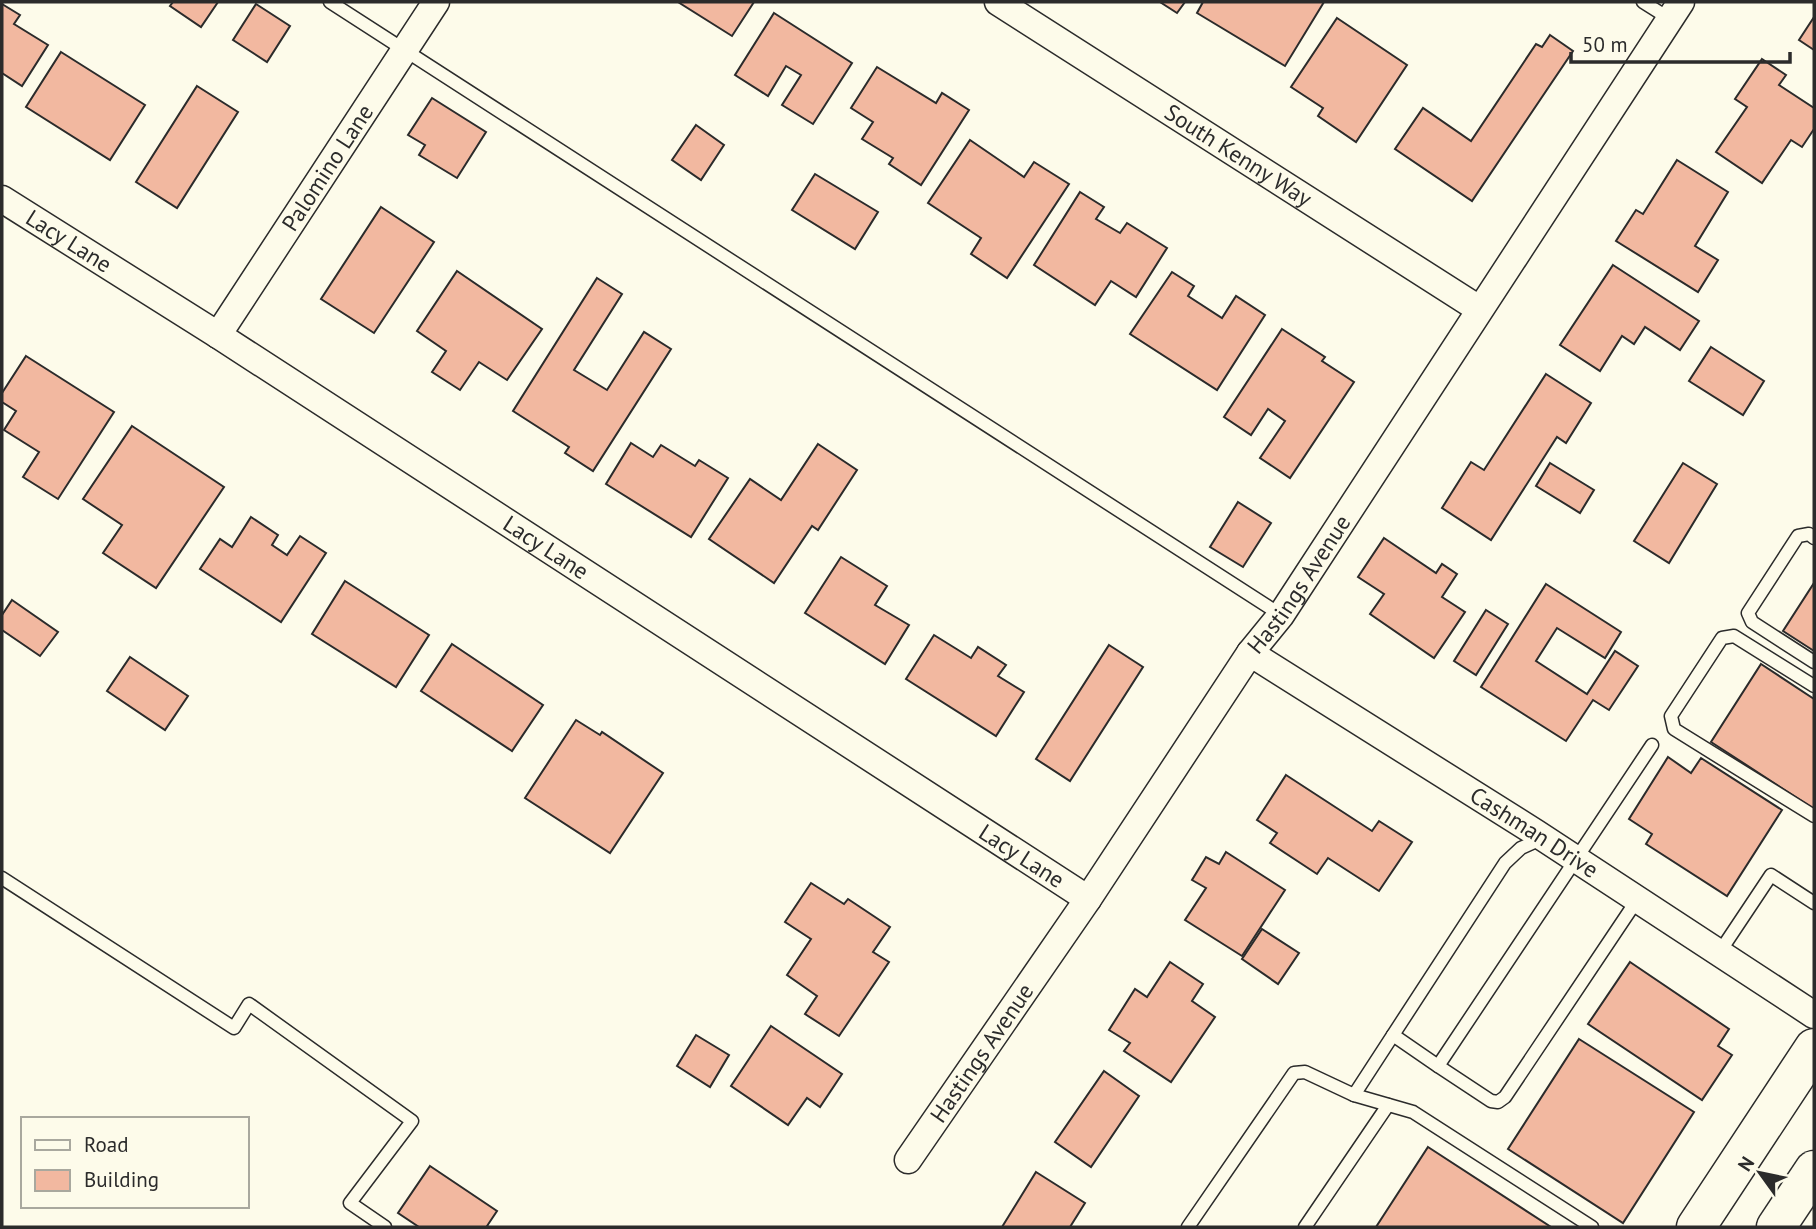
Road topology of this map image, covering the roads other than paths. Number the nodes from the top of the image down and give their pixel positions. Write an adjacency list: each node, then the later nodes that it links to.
1 (330, 2): 6 (lane)
2 (436, 2): 6 (street, Palomino Lane)
3 (998, 2): 8 (street, South Kenny Way)
4 (1643, 2): 5 (lane)
5 (1676, 10): 8 (street, Hastings Avenue)
6 (405, 50): 9 (street, Palomino Lane); 11 (lane)
7 (2, 199): 9 (street, Lacy Lane)
8 (1479, 309): 11 (street, Hastings Avenue)
9 (218, 335): 20 (street, Lacy Lane)
10 (1814, 538): 13 (lane)
11 (1281, 615): 12 (street, Hastings Avenue)
12 (1250, 653): 17 (street, Cashman Drive); 20 (street, Hastings Avenue)
13 (1814, 662)
14 (1814, 686): 16 (lane)
15 (1652, 746): 18 (lane)
16 (1814, 816)
17 (1544, 838): 18 (street, Cashman Drive); 25 (lane)
18 (1577, 860): 21 (street, Cashman Drive); 27 (lane)
19 (2, 878): 32 (lane)
20 (1088, 899): 30 (street, Hastings Avenue)
21 (1637, 900): 23 (street, Cashman Drive); 27 (lane)
22 (1814, 903): 23 (lane)
23 (1719, 953): 24 (street, Cashman Drive)
24 (1814, 1015)
25 (1393, 1035): 27 (lane); 28 (lane)
26 (1814, 1048): 36 (main road)
27 (1438, 1066)
28 (1354, 1095): 29 (lane); 33 (lane)
29 (1388, 1105): 34 (lane); 35 (lane)
30 (908, 1160)
31 (1814, 1170): 37 (main road)
32 (385, 1227)
33 (1188, 1227)
34 (1305, 1227)
35 (1592, 1227)
36 (1696, 1227)
37 (1776, 1227)

